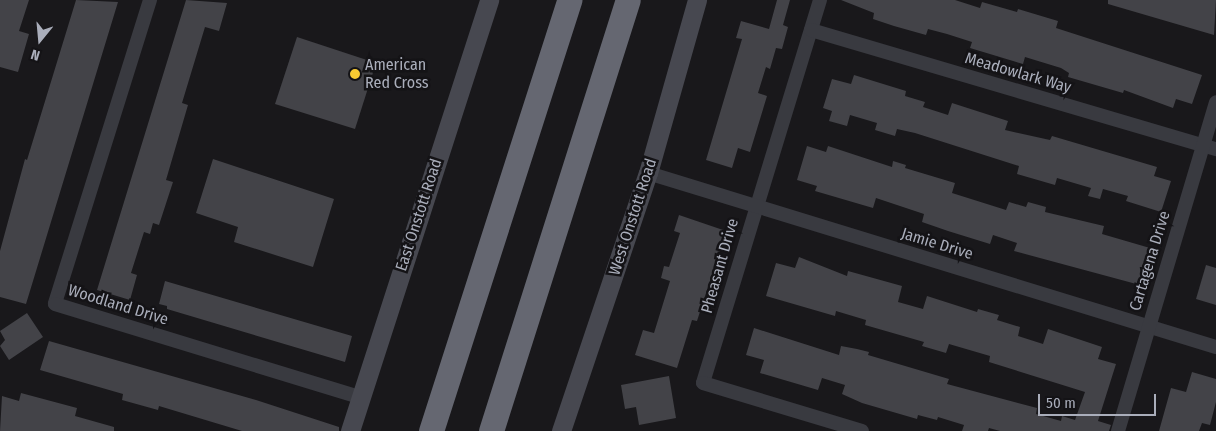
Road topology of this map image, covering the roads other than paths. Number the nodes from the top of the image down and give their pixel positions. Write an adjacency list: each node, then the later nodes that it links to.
1 (150, 0): 14 (street, Woodland Drive)
2 (489, 0): 14 (street, East Onstott Road)
3 (569, 0): 16 (highway)
4 (628, 0): 17 (highway)
5 (697, 0): 10 (street, West Onstott Road)
6 (820, 0): 7 (street, Pheasant Drive)
7 (811, 30): 9 (street, Meadowlark Way); 11 (street, Pheasant Drive)
8 (1216, 102): 9 (street, Cartagena Drive)
9 (1210, 147): 12 (street, Cartagena Drive)
10 (648, 174): 11 (street, Jamie Drive); 18 (street, West Onstott Road)
11 (755, 208): 12 (street, Jamie Drive); 19 (street, Pheasant Drive)
12 (1149, 326): 13 (street, Jamie Drive); 20 (street, Cartagena Drive)
13 (1216, 347)
14 (360, 397): 15 (street, East Onstott Road)
15 (350, 431)
16 (431, 431)
17 (491, 431)
18 (561, 431)
19 (862, 431)
20 (1118, 431)

